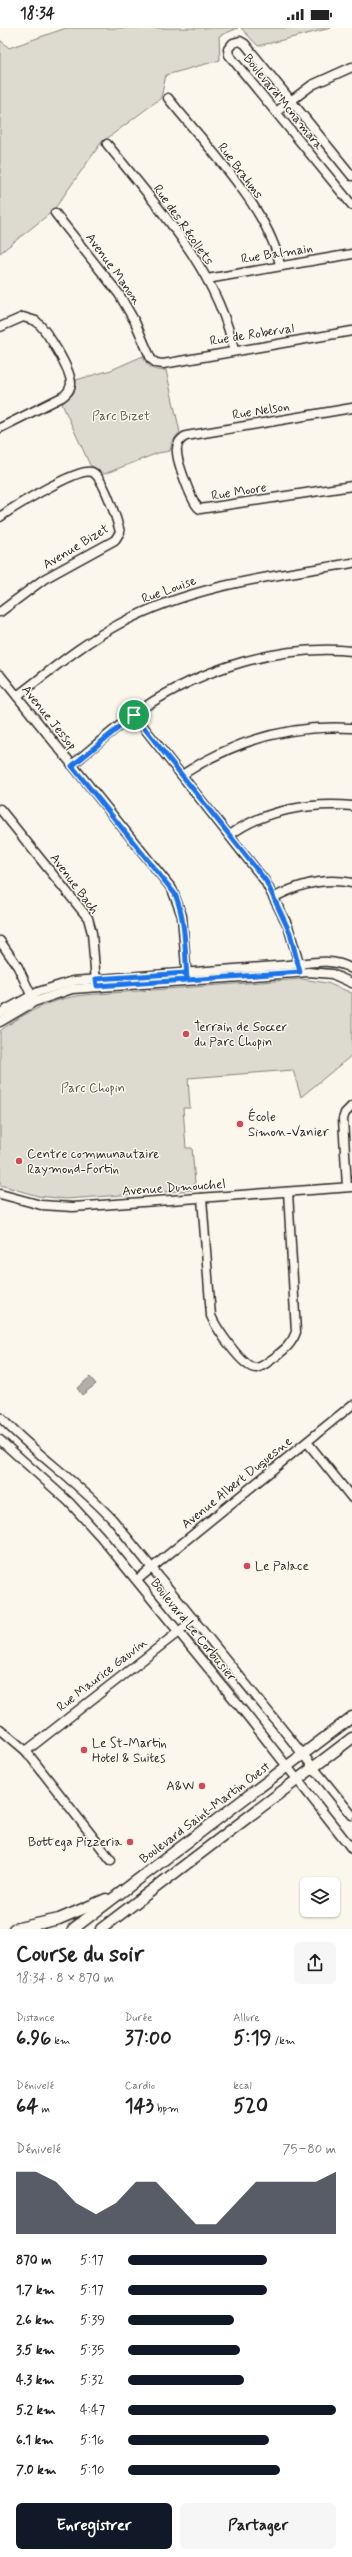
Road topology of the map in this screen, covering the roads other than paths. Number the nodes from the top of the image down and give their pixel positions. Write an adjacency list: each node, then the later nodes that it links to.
1 (352, 67): 3 (street)
2 (168, 98): 10 (street, Rue Brahms)
3 (291, 101): 4 (street); 4 (street, Boulevard Mcnamara); 6 (street, Boulevard Mcnamara)
4 (276, 112): 7 (street, Boulevard Mcnamara)
5 (107, 144): 11 (street, Rue des Récollets)
6 (352, 176)
7 (352, 205)
8 (55, 213): 15 (street, Avenue Manon)
9 (352, 254): 10 (street, Rue Balmain)
10 (280, 265): 11 (street, Rue Balmain)
11 (207, 279): 14 (street, Rue des Récollets)
12 (0, 327): 17 (street)
13 (352, 331): 14 (street, Rue de Roberval)
14 (234, 350): 15 (street, Rue de Roberval)
15 (156, 363)
16 (352, 408): 18 (street, Rue Nelson)
17 (0, 428)
18 (178, 444): 19 (street, Rue Moore)
19 (352, 486)
20 (0, 517): 22 (street, Avenue Bizet)
21 (352, 563): 25 (street, Rue Louise)
22 (0, 612)
23 (352, 651): 26 (street)
24 (0, 675): 25 (street, Avenue Jessop)
25 (17, 696): 28 (street, Avenue Jessop)
26 (134, 715): 28 (street); 29 (street)
27 (352, 728): 29 (street)
28 (72, 766): 38 (street, Avenue Jessop)
29 (182, 775): 32 (street)
30 (352, 806): 32 (street)
31 (0, 809): 39 (street, Avenue Bach)
32 (230, 835): 34 (street)
33 (352, 882): 34 (street)
34 (275, 897): 36 (street)
35 (0, 941): 41 (street)
36 (300, 968): 37 (street); 38 (street); 40 (street)
37 (352, 969)
38 (187, 977): 39 (street)
39 (96, 983): 41 (street)
40 (352, 983)
41 (33, 998): 42 (street); 43 (street)
42 (0, 1013)
43 (0, 1022)
44 (352, 1106): 45 (street)
45 (349, 1187): 46 (street, Avenue Dumouchel)
46 (288, 1192): 48 (street, Avenue Dumouchel); 48 (street)
47 (0, 1194): 48 (street, Avenue Dumouchel)
48 (202, 1198)
49 (352, 1405): 52 (street, Avenue Albert Duquesne)
50 (0, 1417): 54 (street, Boulevard Le Corbusier)
51 (0, 1440): 55 (street, Boulevard Le Corbusier)
52 (307, 1442): 53 (street); 54 (street, Avenue Albert Duquesne)
53 (352, 1498)
54 (153, 1568): 55 (street, Avenue Albert Duquesne); 56 (street, Boulevard Le Corbusier)
55 (137, 1580): 57 (street, Boulevard Le Corbusier)
56 (195, 1619): 57 (street, Rue Maurice Gauvin); 62 (street, Boulevard Le Corbusier)
57 (178, 1631): 61 (street, Rue Maurice Gauvin); 63 (street, Boulevard Le Corbusier)
58 (352, 1716): 62 (main road, Boulevard Saint-Martin Ouest)
59 (0, 1729): 61 (street)
60 (352, 1738): 64 (main road)
61 (26, 1751): 68 (street)
62 (303, 1754): 63 (main road, Boulevard Saint-Martin Ouest); 64 (street, Boulevard Le Corbusier)
63 (287, 1767): 65 (street, Boulevard Le Corbusier); 69 (main road, Boulevard Saint-Martin Ouest)
64 (314, 1767): 65 (main road); 66 (street, Boulevard Le Corbusier)
65 (297, 1780): 67 (street, Boulevard Le Corbusier); 72 (main road)
66 (352, 1816)
67 (352, 1849)
68 (112, 1860)
69 (124, 1891): 70 (main road); 71 (main road, Boulevard Saint-Martin Ouest)
70 (14, 1929)
71 (72, 1929)
72 (101, 1929)

